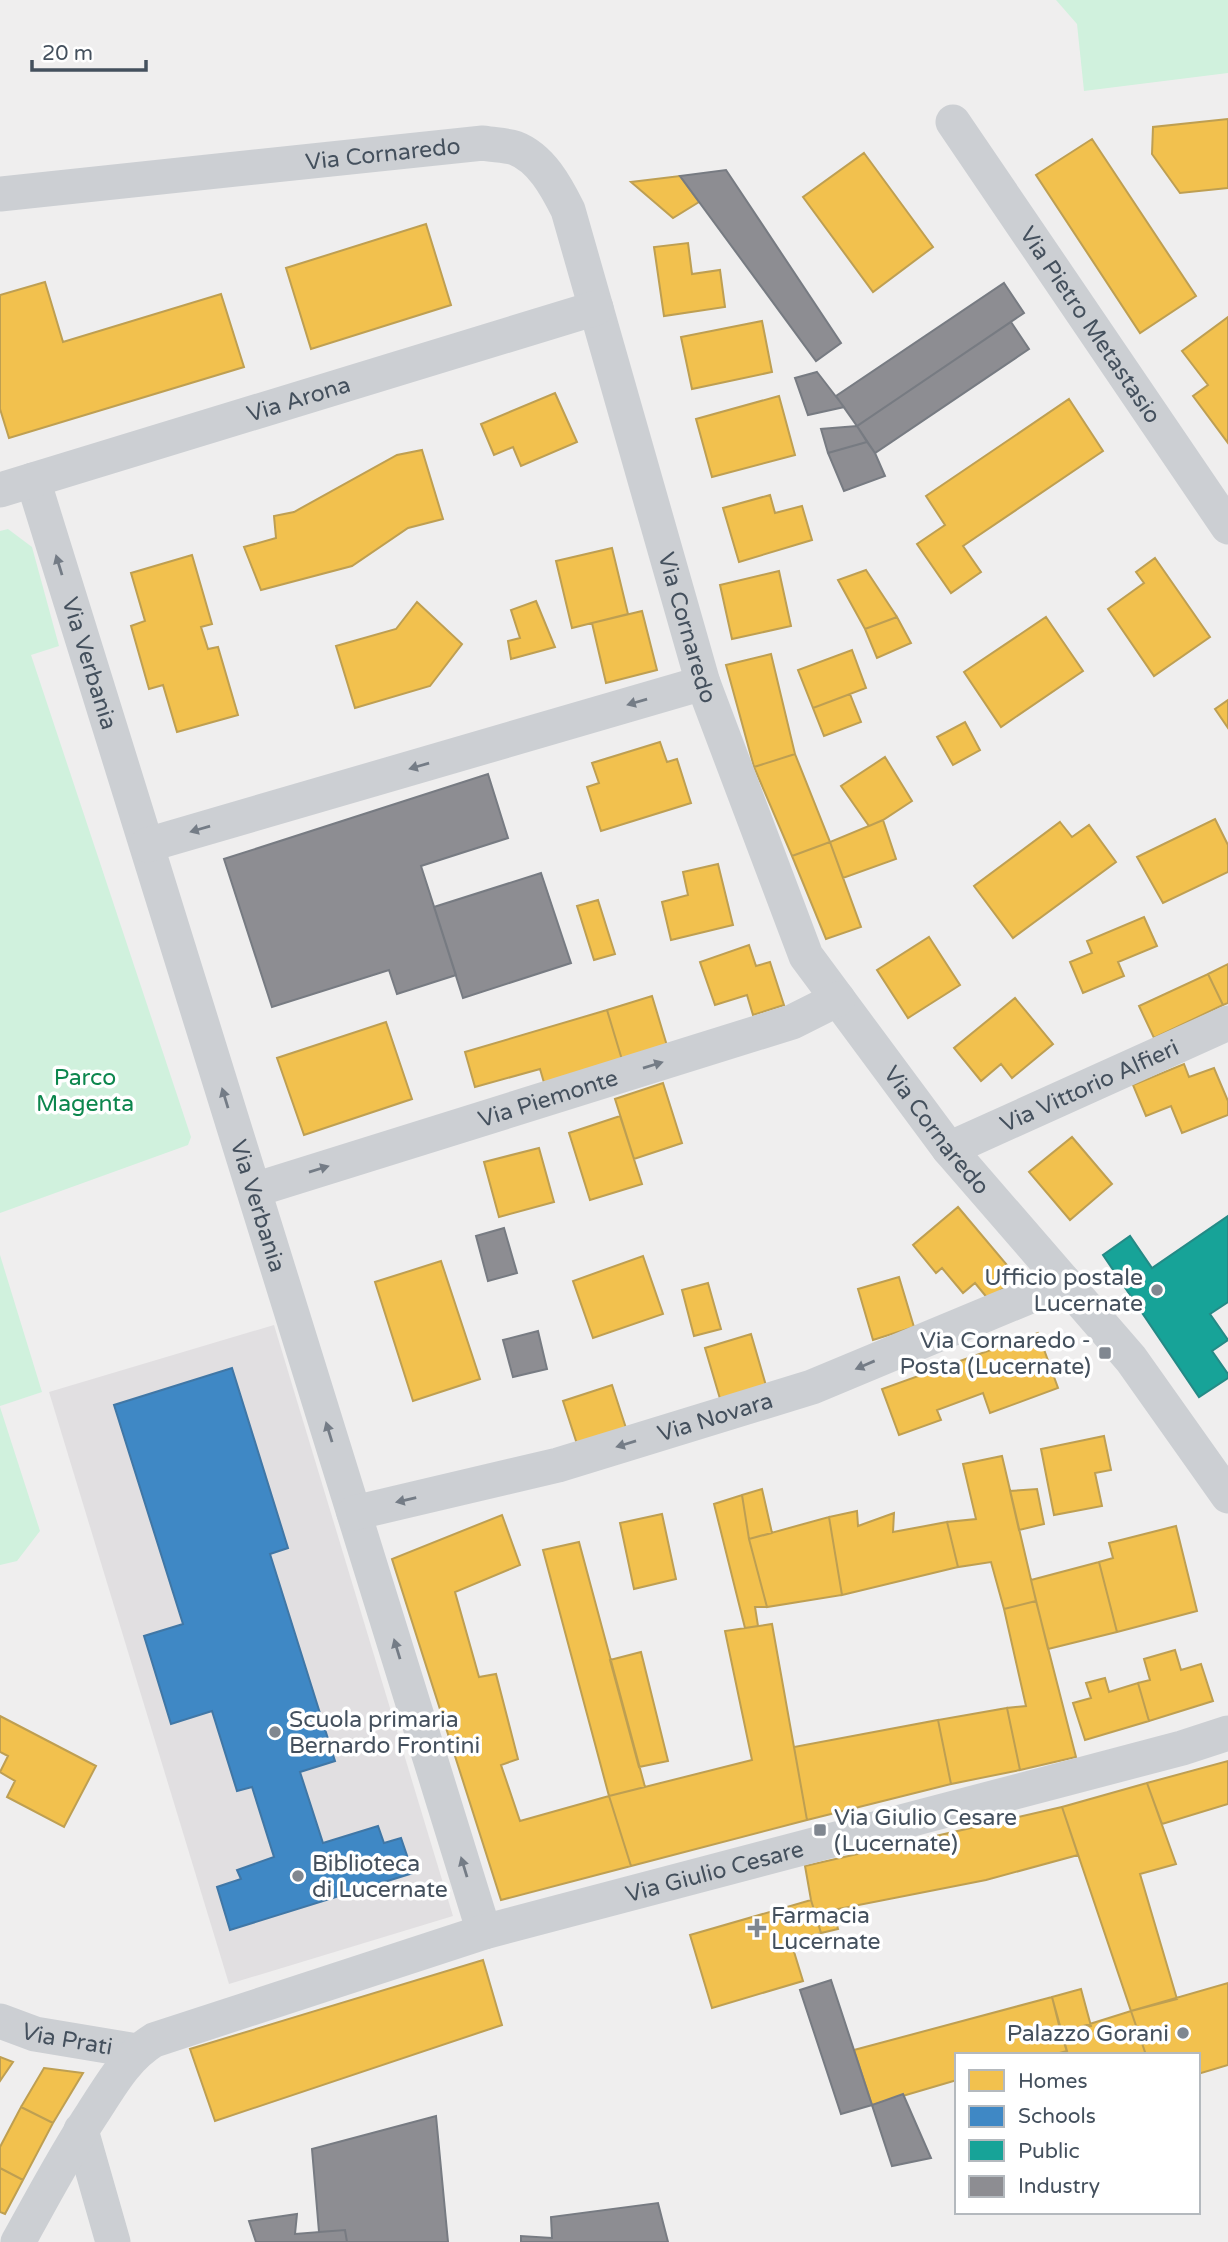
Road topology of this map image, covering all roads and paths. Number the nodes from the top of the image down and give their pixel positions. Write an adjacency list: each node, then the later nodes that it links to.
1 (953, 122): 6 (street, Via Pietro Metastasio)
2 (0, 194): 3 (street, Via Cornaredo)
3 (596, 308): 4 (street, Via Arona); 7 (street, Via Cornaredo)
4 (33, 480): 5 (street, Via Arona); 8 (street, Via Verbania, one-way to 4)
5 (0, 490)
6 (1228, 527)
7 (703, 683): 8 (street, one-way to 8); 9 (street, Via Cornaredo)
8 (146, 845): 12 (street, Via Verbania, one-way to 8)
9 (838, 999): 11 (street, Via Cornaredo); 12 (street, Via Piemonte, one-way to 9)
10 (1228, 1023): 11 (street, Via Vittorio Alfieri)
11 (949, 1149): 13 (street, Via Cornaredo)
12 (254, 1190): 15 (street, Via Verbania, one-way to 12)
13 (1064, 1282): 14 (street, Via Cornaredo); 15 (street, Via Novara, one-way to 15)
14 (1228, 1496)
15 (354, 1513): 17 (street, Via Verbania, one-way to 15)
16 (1228, 1733): 17 (street, Via Giulio Cesare)
17 (484, 1932): 19 (street, Via Giulio Cesare)
18 (0, 2021): 19 (street, Via Prati)
19 (137, 2051): 20 (street)
20 (86, 2122): 21 (street); 22 (street)
21 (18, 2242)
22 (113, 2242)

